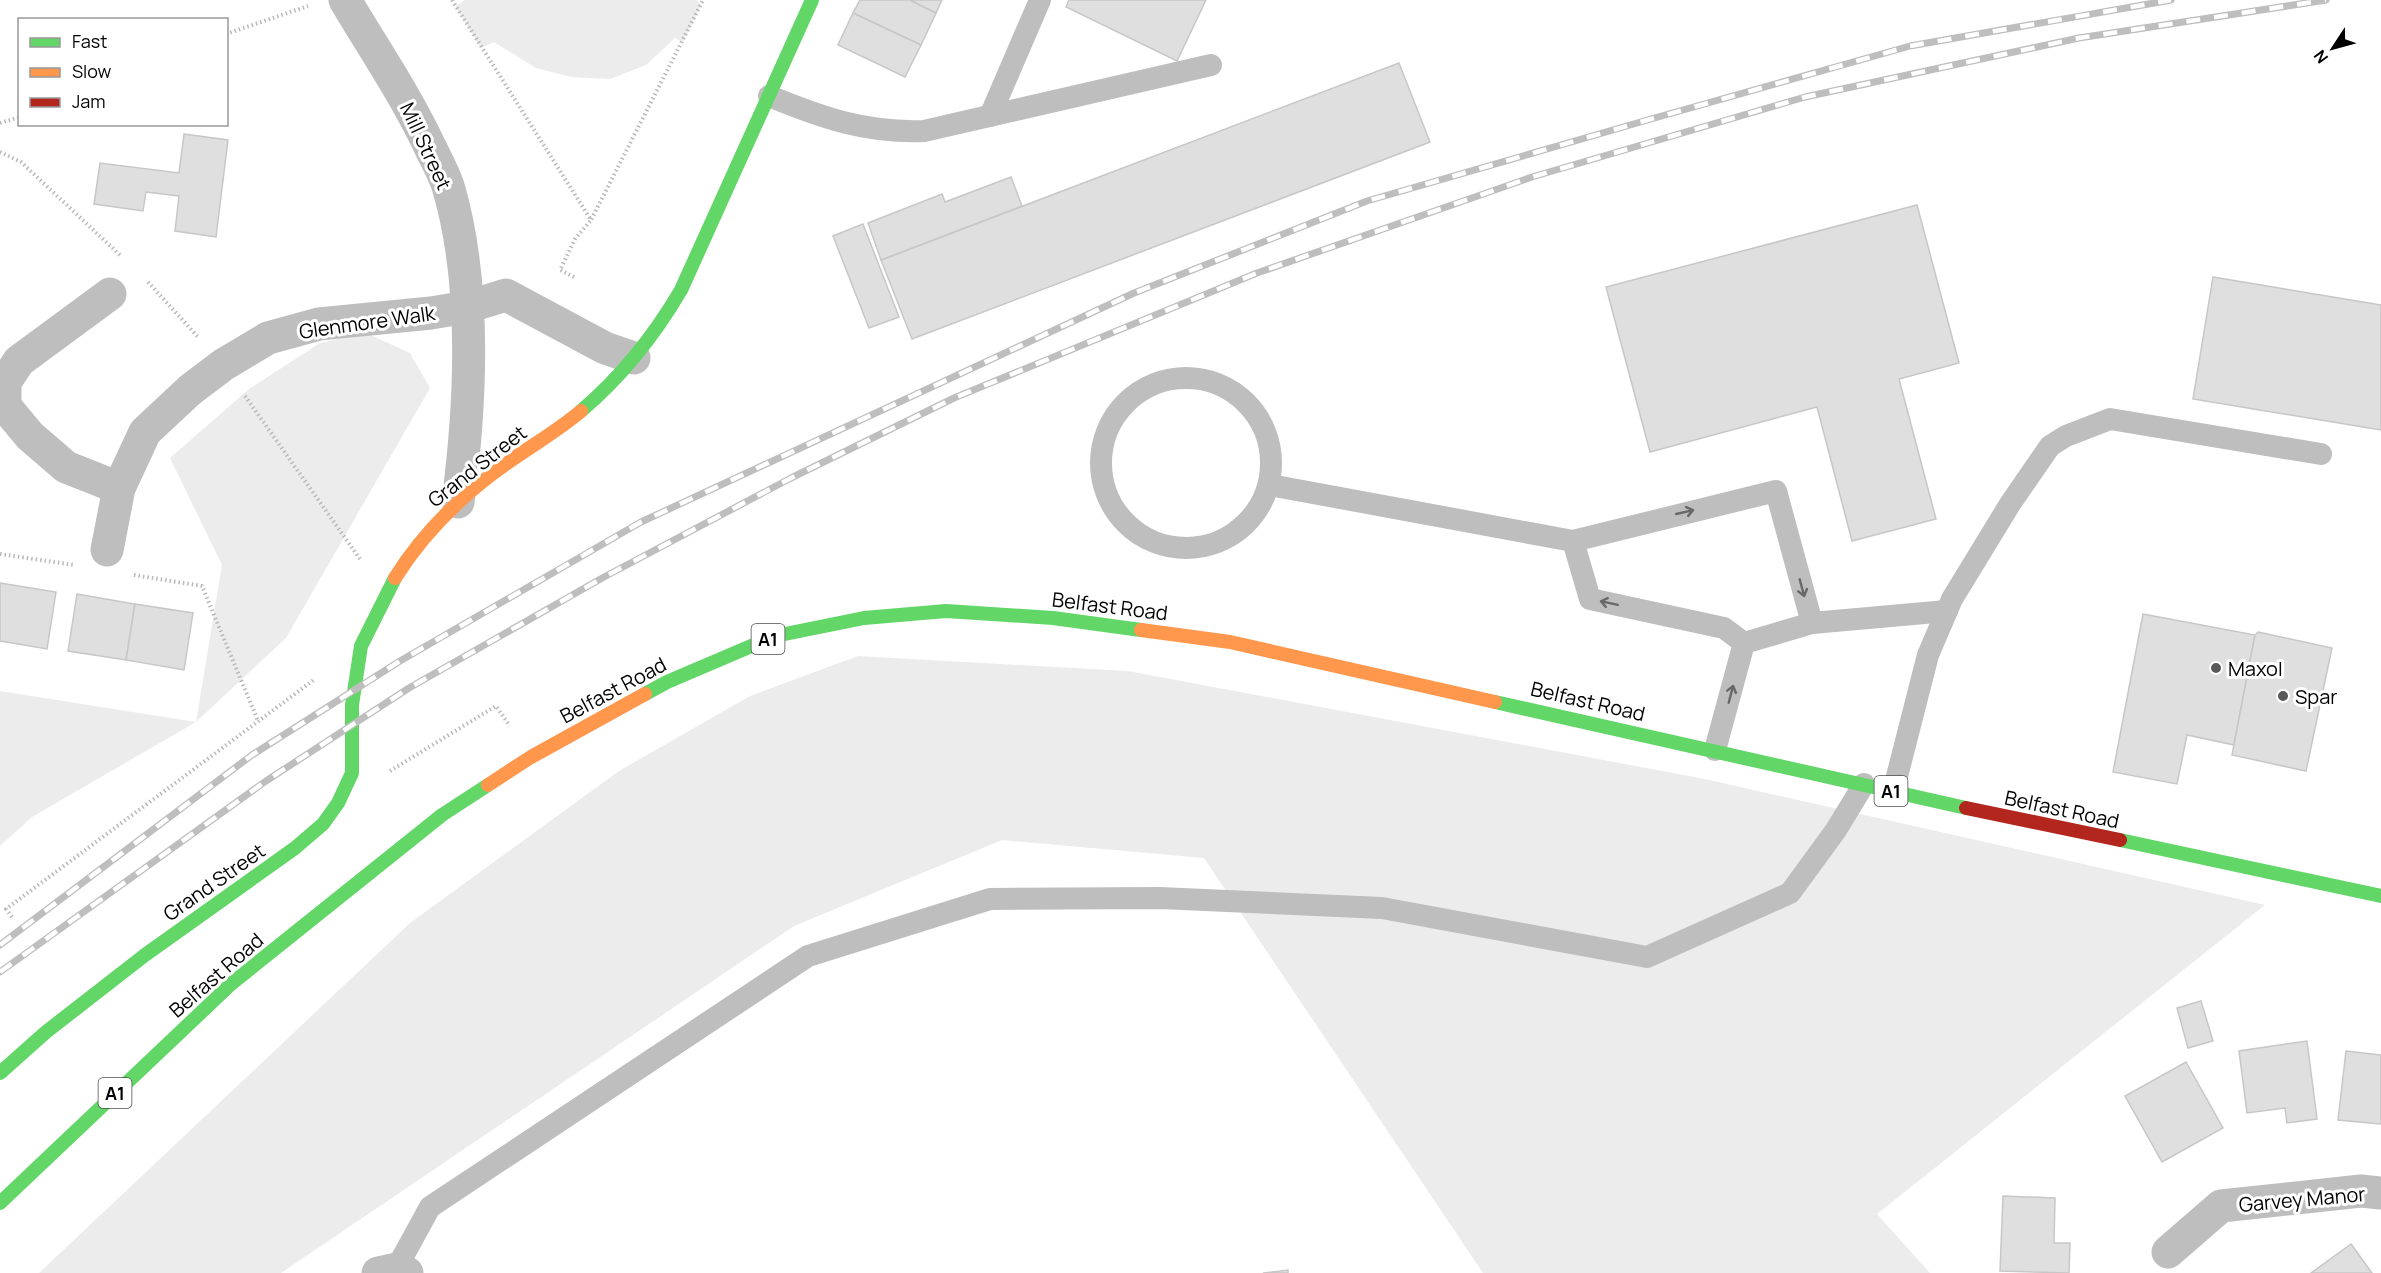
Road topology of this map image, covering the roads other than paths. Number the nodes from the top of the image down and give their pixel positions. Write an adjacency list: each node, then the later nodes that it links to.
1 (812, 0): 5 (main road, Grand Street)
2 (1040, 0): 6 (lane)
3 (330, 2): 8 (street, Mill Street)
4 (1211, 65): 6 (lane)
5 (769, 96): 6 (lane); 9 (main road, Grand Street)
6 (990, 116)
7 (110, 294): 12 (street)
8 (467, 307): 9 (street); 12 (street, Glenmore Walk); 13 (street, Mill Street)
9 (634, 358): 13 (main road, Grand Street)
10 (2320, 454): 16 (lane)
11 (1270, 485): 11 (lane); 14 (lane)
12 (119, 488): 15 (street, Glenmore Walk)
13 (458, 502): 23 (main road, Grand Street)
14 (1573, 541): 17 (lane, one-way to 17); 18 (lane, one-way to 14)
15 (105, 564)
16 (1947, 611): 17 (lane); 21 (lane)
17 (1812, 623): 18 (lane)
18 (1744, 643): 19 (lane, one-way to 18)
19 (1715, 750): 20 (main road, Belfast Road / A1); 25 (main road, Belfast Road / A1)
20 (1864, 784): 21 (main road, Belfast Road / A1); 27 (lane)
21 (1893, 792): 22 (main road, Belfast Road / A1)
22 (2381, 896)
23 (0, 1073)
24 (2381, 1193): 26 (street, Garvey Manor)
25 (0, 1203)
26 (2168, 1252)
27 (394, 1272)

